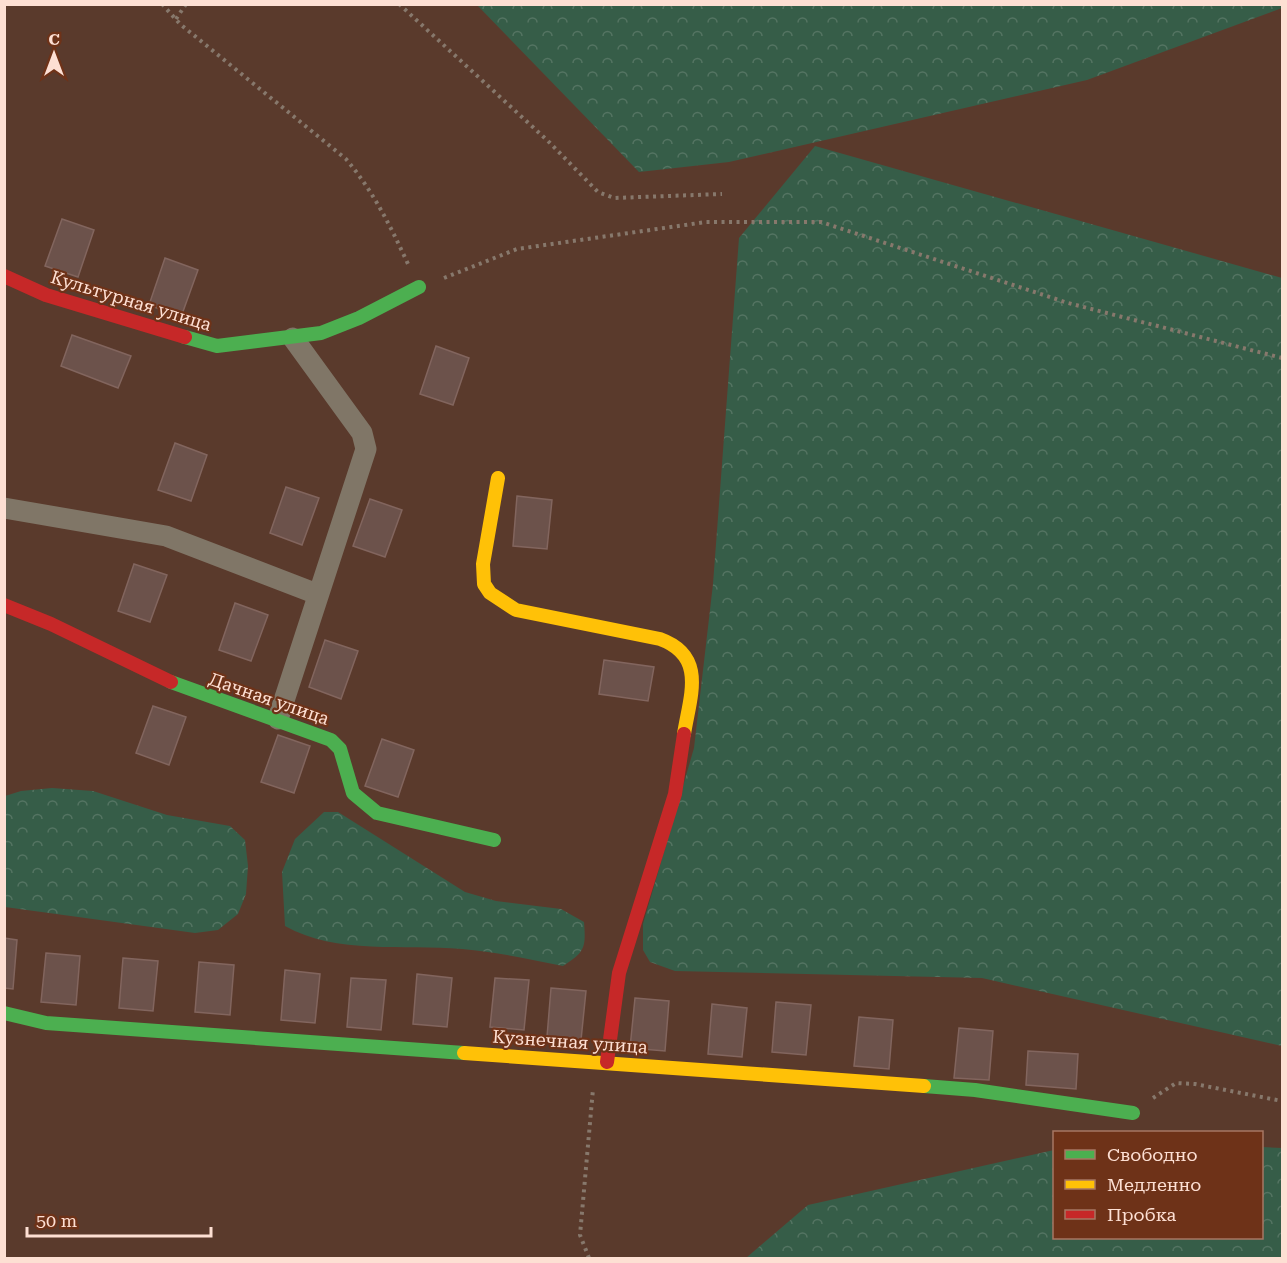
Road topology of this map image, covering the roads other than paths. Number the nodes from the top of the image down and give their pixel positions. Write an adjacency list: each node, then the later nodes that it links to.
1 (4, 276): 3 (street, Культурная улица)
2 (419, 287): 3 (street, Культурная улица)
3 (293, 338): 6 (street)
4 (498, 478): 11 (street)
5 (4, 508): 6 (street)
6 (317, 594): 8 (street)
7 (4, 604): 8 (street, Дачная улица)
8 (278, 719): 9 (street, Дачная улица)
9 (494, 840)
10 (4, 1013): 11 (street, Кузнечная улица)
11 (601, 1062): 12 (street, Кузнечная улица)
12 (1133, 1113)

